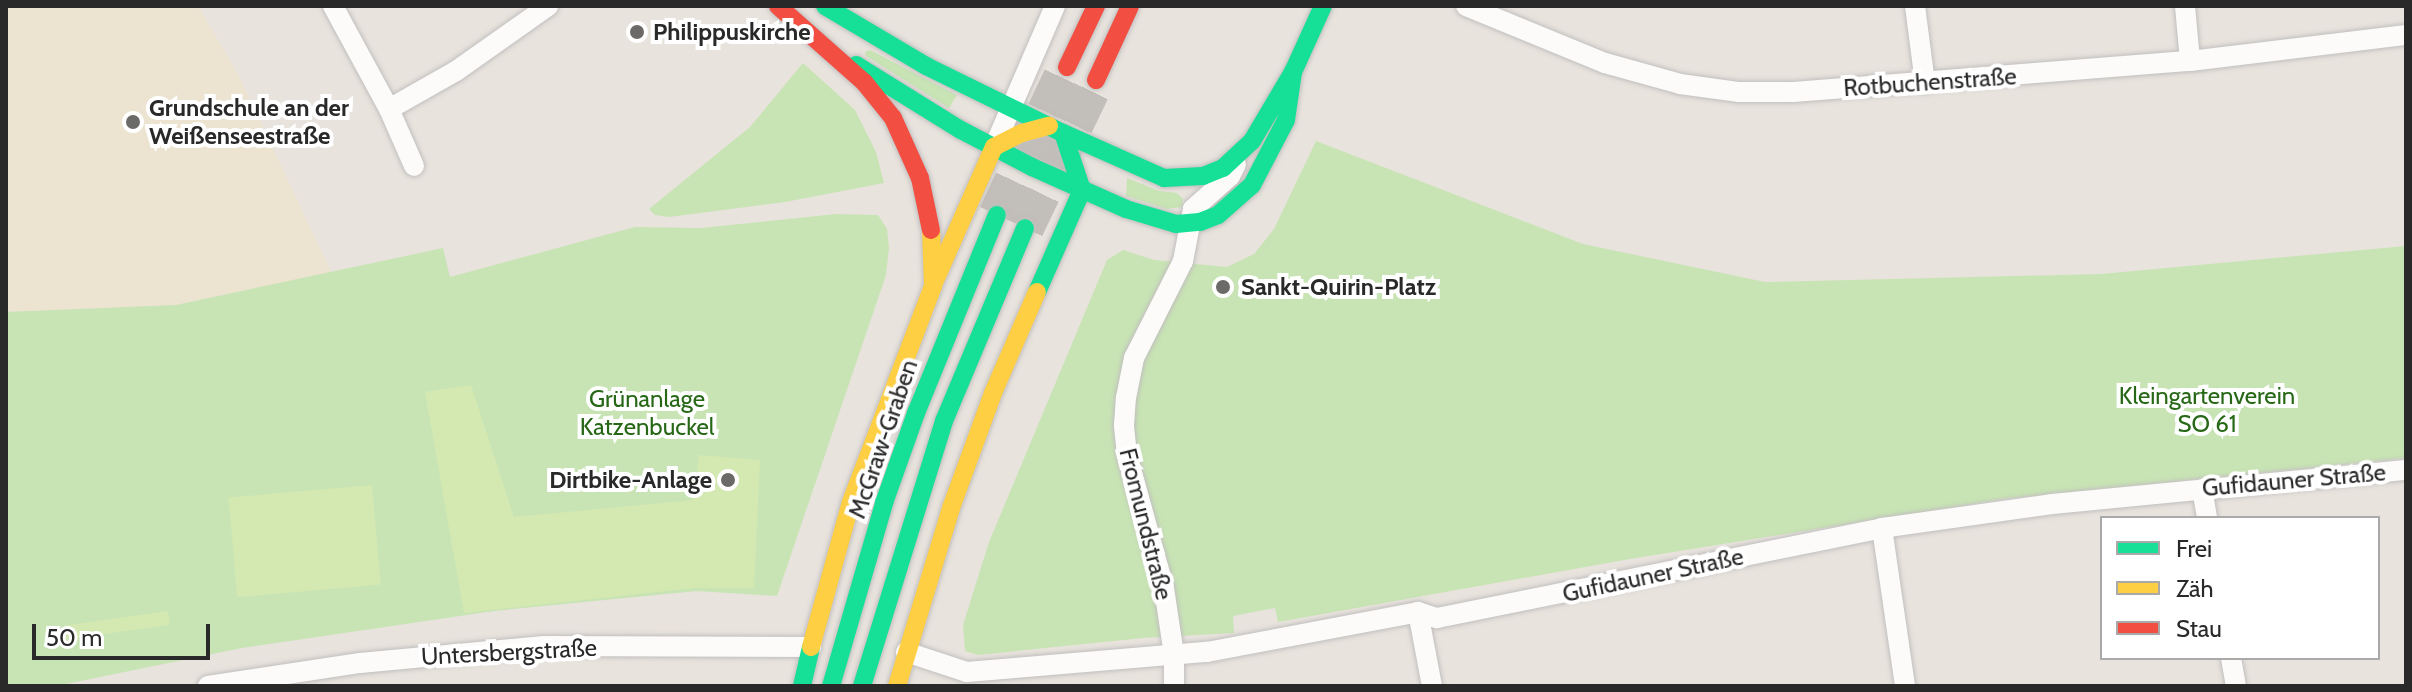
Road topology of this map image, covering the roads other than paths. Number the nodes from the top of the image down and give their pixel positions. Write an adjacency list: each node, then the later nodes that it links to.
1 (333, 6): 20 (street)
2 (548, 6): 20 (street)
3 (778, 6): 13 (main road)
4 (825, 6): 19 (main road)
5 (1055, 6): 19 (street)
6 (1096, 6): 15 (main road)
7 (1130, 6): 17 (main road)
8 (1323, 6): 16 (main road)
9 (1466, 6): 18 (street, Rotbuchenstraße)
10 (1915, 6): 18 (street)
11 (2185, 6): 14 (street)
12 (2406, 35): 14 (street, Rotbuchenstraße)
13 (830, 49): 22 (main road); 29 (main road)
14 (2190, 61): 18 (street, Rotbuchenstraße)
15 (1067, 67)
16 (1293, 72): 23 (main road); 27 (main road)
17 (1096, 80)
18 (1925, 83)
19 (1012, 108): 21 (main road); 22 (street)
20 (389, 109): 24 (street)
21 (1056, 130): 22 (main road); 23 (main road); 25 (main road)
22 (994, 147): 25 (main road); 29 (main road)
23 (1240, 155): 27 (street, Fromundstraße)
24 (414, 166)
25 (1082, 190): 27 (main road); 36 (main road)
26 (997, 215): 41 (main road, McGraw-Graben)
27 (1189, 225): 37 (street, Fromundstraße)
28 (1025, 228): 42 (main road)
29 (933, 286): 35 (main road)
30 (2406, 470): 31 (street, Gufidauner Straße)
31 (2202, 489): 32 (street); 33 (street, Gufidauner Straße)
32 (2207, 516)
33 (1882, 528): 34 (street, Gufidauner Straße); 46 (street)
34 (1418, 612): 37 (street, Gufidauner Straße); 45 (street)
35 (811, 647): 39 (street, Untersbergstraße); 40 (main road)
36 (906, 652): 37 (street, Gufidauner Straße); 43 (main road)
37 (1174, 655): 44 (street, Fromundstraße)
38 (2231, 660): 47 (street)
39 (208, 686)
40 (802, 686)
41 (831, 686)
42 (862, 686)
43 (897, 686)
44 (1174, 686)
45 (1432, 686)
46 (1905, 686)
47 (2236, 686)

